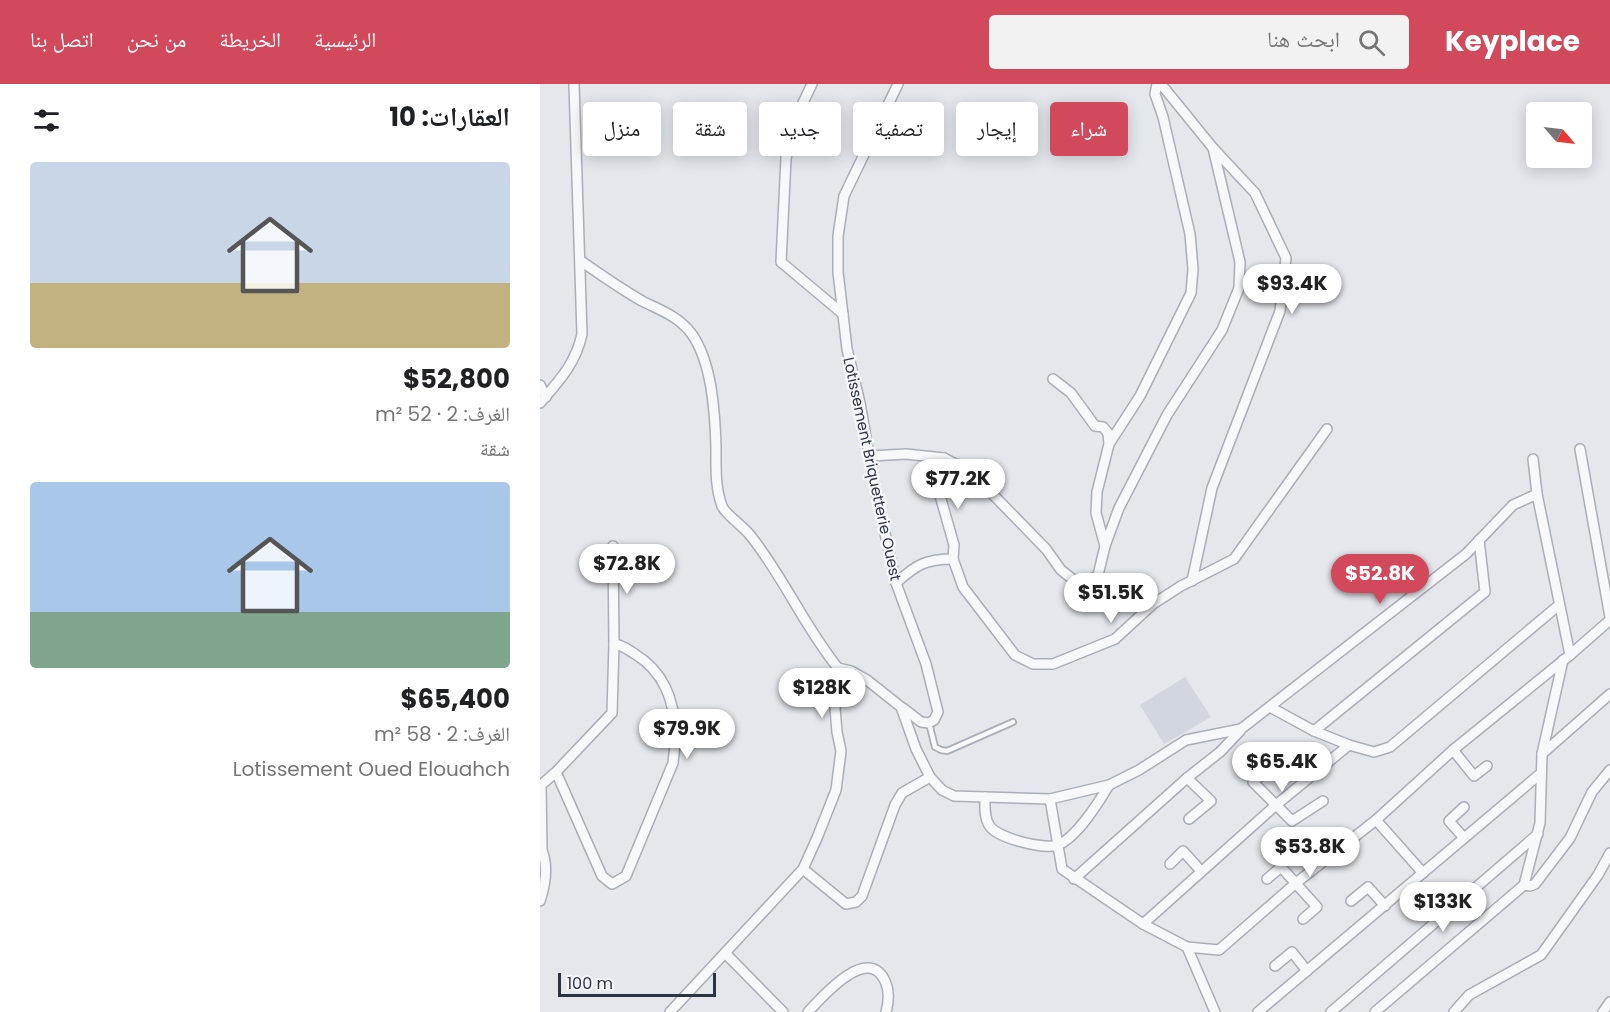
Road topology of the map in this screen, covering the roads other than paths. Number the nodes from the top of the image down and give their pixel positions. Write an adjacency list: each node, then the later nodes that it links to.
1 (574, 84): 6 (street)
2 (812, 84): 7 (street)
3 (898, 84): 7 (street, Lotissement Briquetterie Ouest)
4 (1159, 84): 5 (street); 12 (street)
5 (1213, 148): 20 (street); 22 (street)
6 (581, 261): 10 (street); 28 (street)
7 (843, 314): 14 (street, Lotissement Briquetterie Ouest)
8 (1053, 379): 12 (street)
9 (540, 385): 10 (street)
10 (543, 400)
11 (1327, 429): 22 (street)
12 (1109, 444): 20 (street)
13 (1580, 449): 25 (street)
14 (870, 456): 15 (street); 23 (street, Lotissement Briquetterie Ouest)
15 (944, 458): 20 (street); 21 (street)
16 (1533, 459): 17 (street)
17 (1537, 494): 18 (street); 24 (street)
18 (1479, 540): 31 (street); 35 (street)
19 (613, 546): 26 (street)
20 (1105, 546)
21 (953, 559): 22 (street); 23 (street)
22 (1192, 581)
23 (896, 583): 33 (street, Lotissement Briquetterie Ouest)
24 (1559, 605): 27 (street); 36 (street)
25 (1610, 618): 27 (street)
26 (614, 644): 42 (street); 42 (street)
27 (1567, 658): 37 (street); 39 (street)
28 (838, 668): 30 (street); 60 (street)
29 (1610, 694): 39 (street)
30 (901, 707): 33 (street); 44 (street)
31 (1270, 707): 34 (street); 35 (street)
32 (1013, 722): 33 (lane)
33 (929, 723)
34 (1241, 729): 45 (street); 46 (street)
35 (1314, 731): 36 (street)
36 (1349, 745): 50 (street)
37 (1453, 750): 40 (street); 53 (street)
38 (1288, 754): 50 (street)
39 (1542, 754): 43 (street)
40 (1487, 765)
41 (1610, 770): 66 (street)
42 (556, 772): 57 (street)
43 (1540, 774): 54 (street); 55 (street)
44 (930, 777): 47 (street); 60 (street)
45 (1187, 778): 52 (street); 63 (street)
46 (1109, 785): 48 (street); 56 (street)
47 (985, 797): 48 (street); 56 (street)
48 (1050, 799): 56 (street)
49 (1323, 801): 50 (street)
50 (1276, 805): 61 (street)
51 (1464, 807): 55 (street)
52 (1190, 819)
53 (1376, 820): 62 (street); 65 (street)
54 (1538, 834): 66 (street); 83 (street)
55 (1464, 838): 62 (street)
56 (1058, 845): 63 (street)
57 (541, 848): 67 (street)
58 (1610, 853): 85 (street)
59 (1170, 864): 61 (street)
60 (803, 869): 73 (street)
61 (1201, 872): 71 (street)
62 (1423, 873): 69 (street)
63 (1074, 879): 71 (street)
64 (1267, 879): 65 (street)
65 (1296, 883): 70 (street); 72 (street)
66 (1524, 885): 84 (street)
67 (540, 901)
68 (1351, 901): 69 (street)
69 (1385, 906): 75 (street)
70 (1303, 919)
71 (1143, 924): 72 (street)
72 (1187, 947): 81 (street)
73 (725, 953): 77 (street); 78 (street)
74 (1275, 966): 75 (street)
75 (1307, 971): 82 (street)
76 (1610, 1002): 86 (street)
77 (670, 1012)
78 (783, 1012)
79 (808, 1012): 80 (street)
80 (886, 1012)
81 (1215, 1012)
82 (1258, 1012)
83 (1331, 1012)
84 (1375, 1012)
85 (1454, 1012)
86 (1603, 1012)

